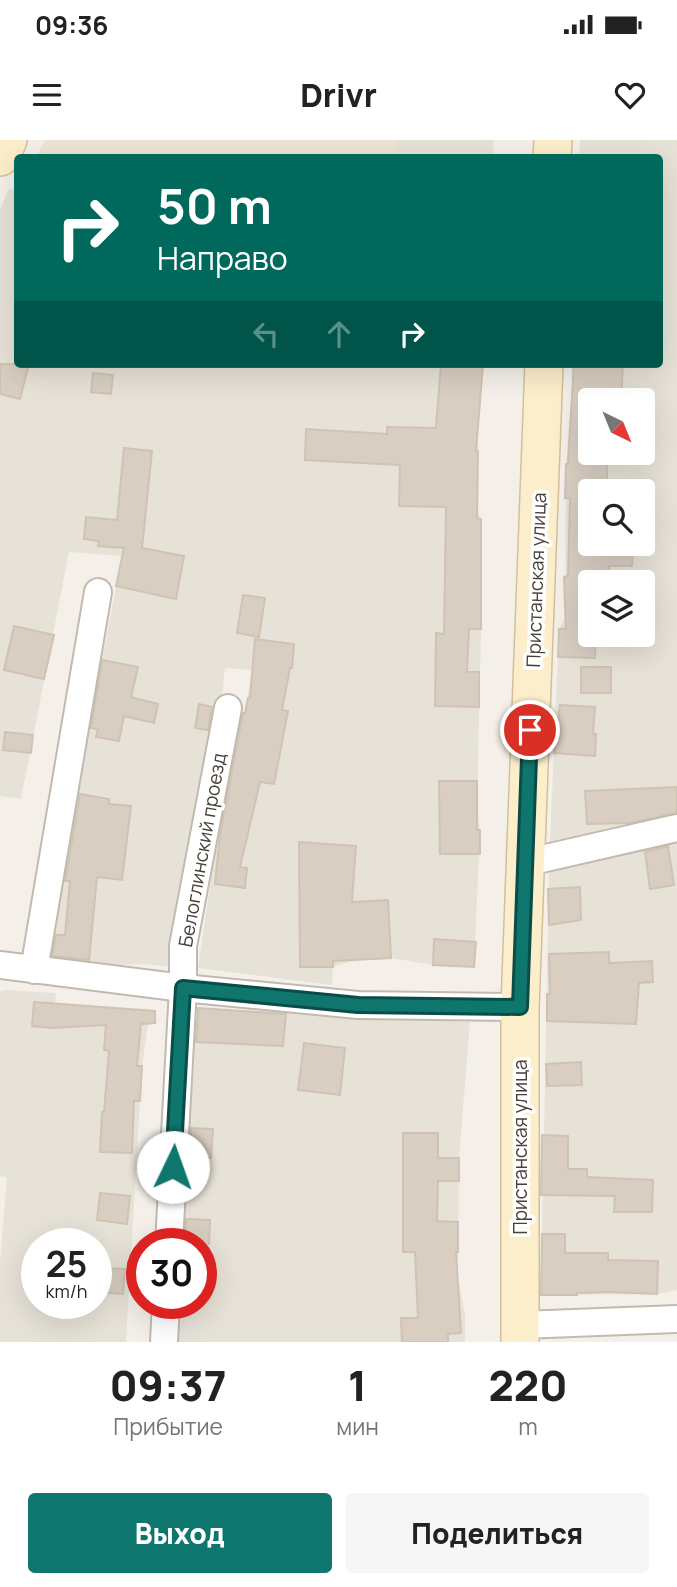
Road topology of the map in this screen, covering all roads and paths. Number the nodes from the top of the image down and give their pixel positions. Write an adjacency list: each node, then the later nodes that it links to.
1 (8, 140): 2 (street)
2 (0, 156)
3 (544, 368): 7 (street, Пристанская улица)
4 (98, 592): 9 (street)
5 (228, 708): 10 (street, Белоглинский проезд)
6 (677, 828): 7 (street)
7 (524, 863): 11 (street, Пристанская улица)
8 (0, 965): 9 (street)
9 (34, 970): 10 (street)
10 (183, 988): 11 (street); 12 (street, Белоглинский проезд)
11 (520, 1007): 15 (street, Пристанская улица)
12 (170, 1228)
13 (165, 1319): 16 (street)
14 (677, 1319): 15 (street)
15 (521, 1333)
16 (164, 1342)

